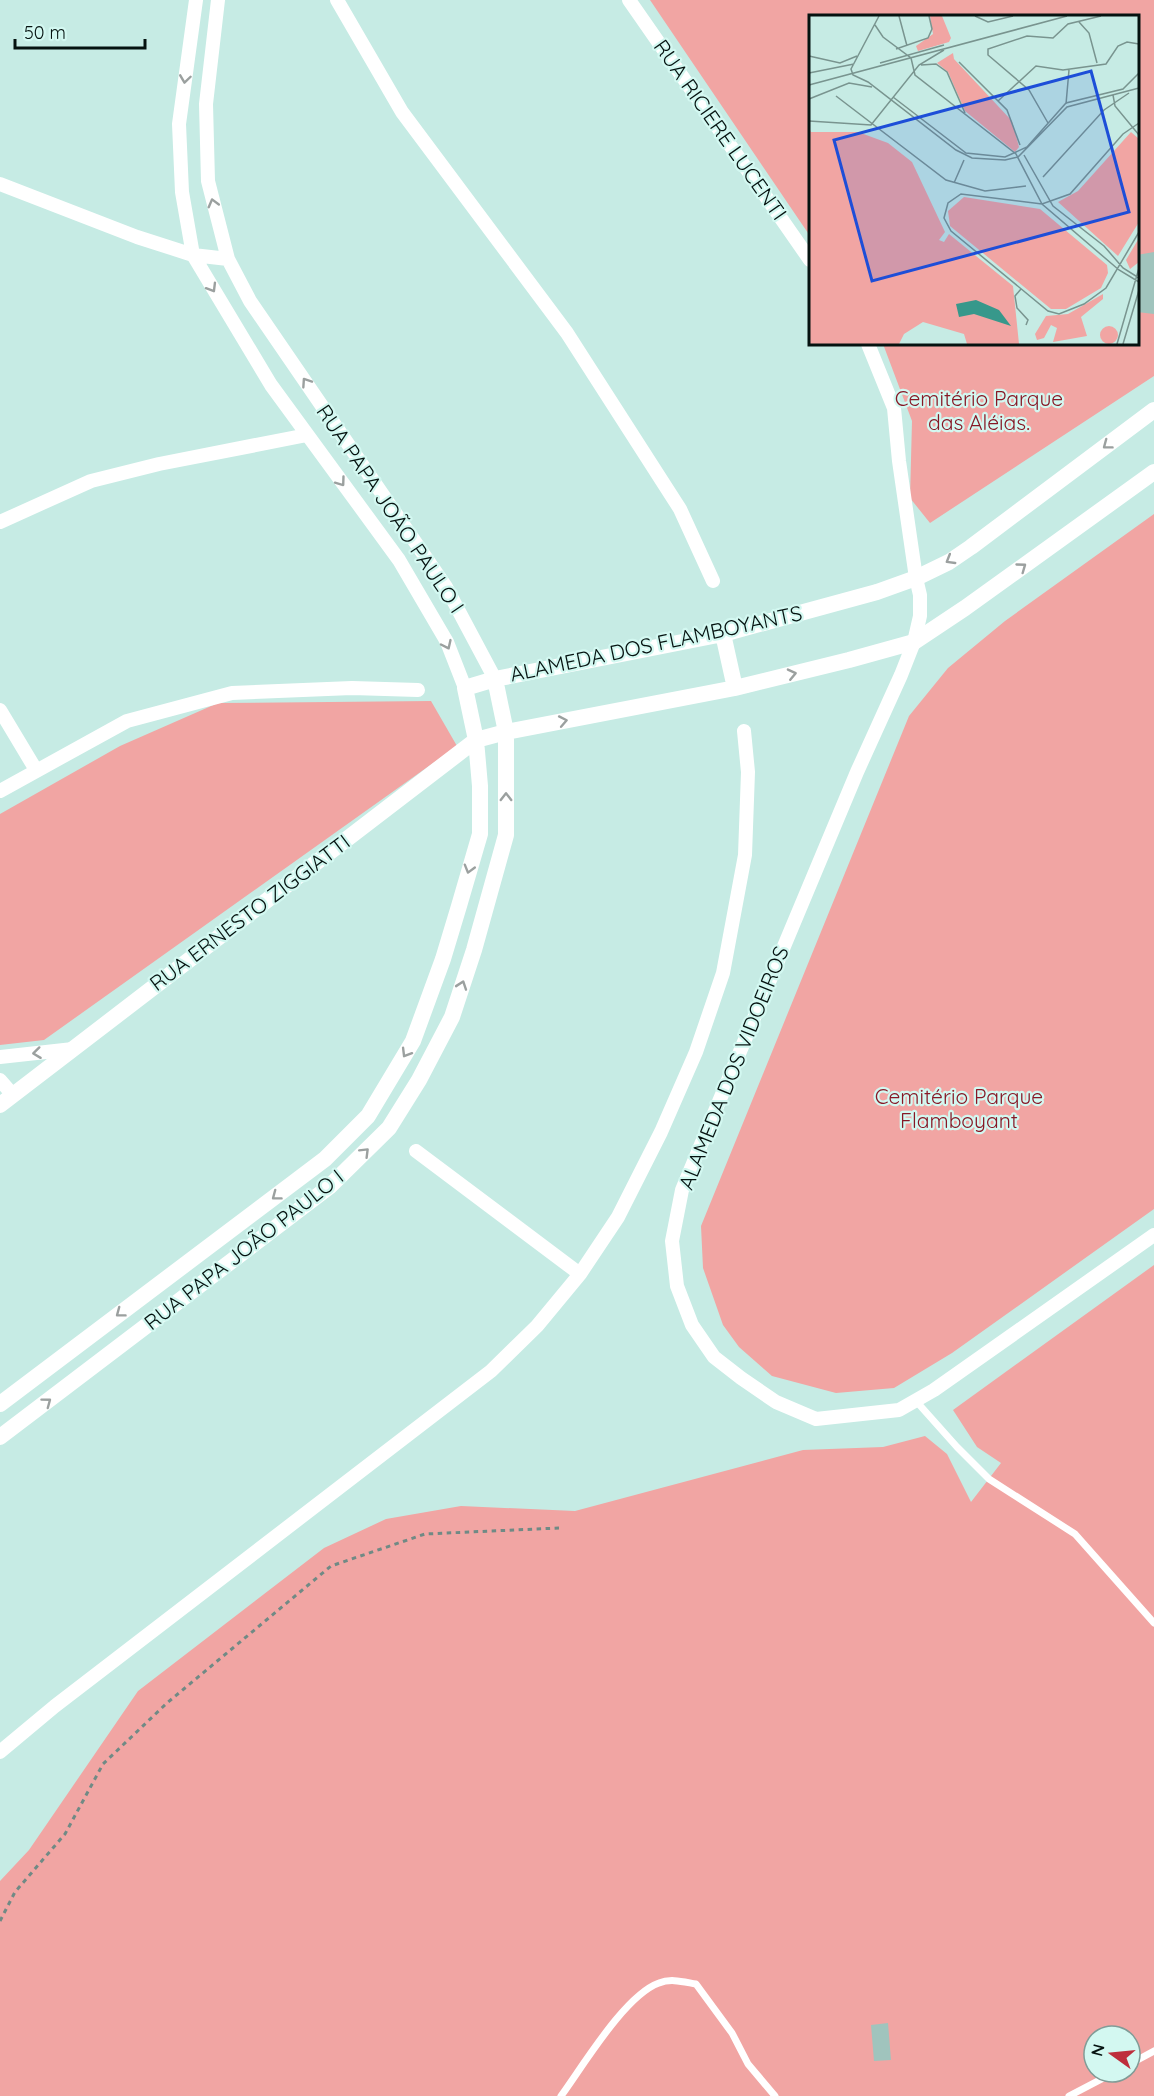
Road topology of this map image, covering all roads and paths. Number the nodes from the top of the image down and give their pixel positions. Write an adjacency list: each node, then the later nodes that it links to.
1 (196, 0): 6 (street, RUA PAPA JOÃO PAULO I, one-way to 6)
2 (218, 0): 7 (street, RUA PAPA JOÃO PAULO I, one-way to 2)
3 (337, 0): 15 (street)
4 (629, 0): 8 (street, RUA RICIERE LUCENTI)
5 (0, 184): 6 (street)
6 (193, 255): 7 (street); 11 (street, RUA PAPA JOÃO PAULO I, one-way to 11)
7 (228, 259): 18 (street, RUA PAPA JOÃO PAULO I, one-way to 7)
8 (809, 259)
9 (868, 345): 14 (street)
10 (1154, 410): 14 (street, ALAMEDA DOS FLAMBOYANTS, one-way to 14)
11 (307, 435): 13 (street); 19 (street, RUA PAPA JOÃO PAULO I, one-way to 19)
12 (1154, 472): 17 (street, one-way to 12)
13 (0, 522)
14 (916, 578): 16 (street, ALAMEDA DOS FLAMBOYANTS); 17 (street, ALAMEDA DOS VIDOEIROS)
15 (713, 581)
16 (723, 634): 18 (street, ALAMEDA DOS FLAMBOYANTS); 20 (street)
17 (914, 642): 20 (street, one-way to 17); 35 (street, ALAMEDA DOS VIDOEIROS)
18 (495, 679): 19 (street, ALAMEDA DOS FLAMBOYANTS); 24 (street, RUA PAPA JOÃO PAULO I)
19 (465, 688): 25 (street, RUA PAPA JOÃO PAULO I)
20 (735, 688): 24 (street, one-way to 20)
21 (418, 690): 26 (street)
22 (0, 710): 26 (street)
23 (744, 731): 34 (street)
24 (506, 732): 25 (street, RUA ERNESTO ZIGGIATTI); 37 (street, RUA PAPA JOÃO PAULO I, one-way to 24)
25 (476, 740): 28 (street, RUA ERNESTO ZIGGIATTI); 36 (street, RUA PAPA JOÃO PAULO I, one-way to 36)
26 (36, 770): 27 (street)
27 (0, 791)
28 (73, 1048): 29 (street, one-way to 29); 31 (street, RUA ERNESTO ZIGGIATTI)
29 (0, 1057)
30 (0, 1080): 31 (street)
31 (7, 1100)
32 (416, 1151): 34 (street)
33 (1154, 1235): 35 (street, ALAMEDA DOS VIDOEIROS)
34 (580, 1274): 40 (street)
35 (916, 1401): 39 (lane)
36 (0, 1404)
37 (0, 1437)
38 (559, 1528): 41 (path)
39 (1154, 1623)
40 (0, 1752)
41 (0, 1921)
42 (1092, 2084): 45 (lane)
43 (561, 2096): 44 (lane)
44 (775, 2096)
45 (1069, 2096)

